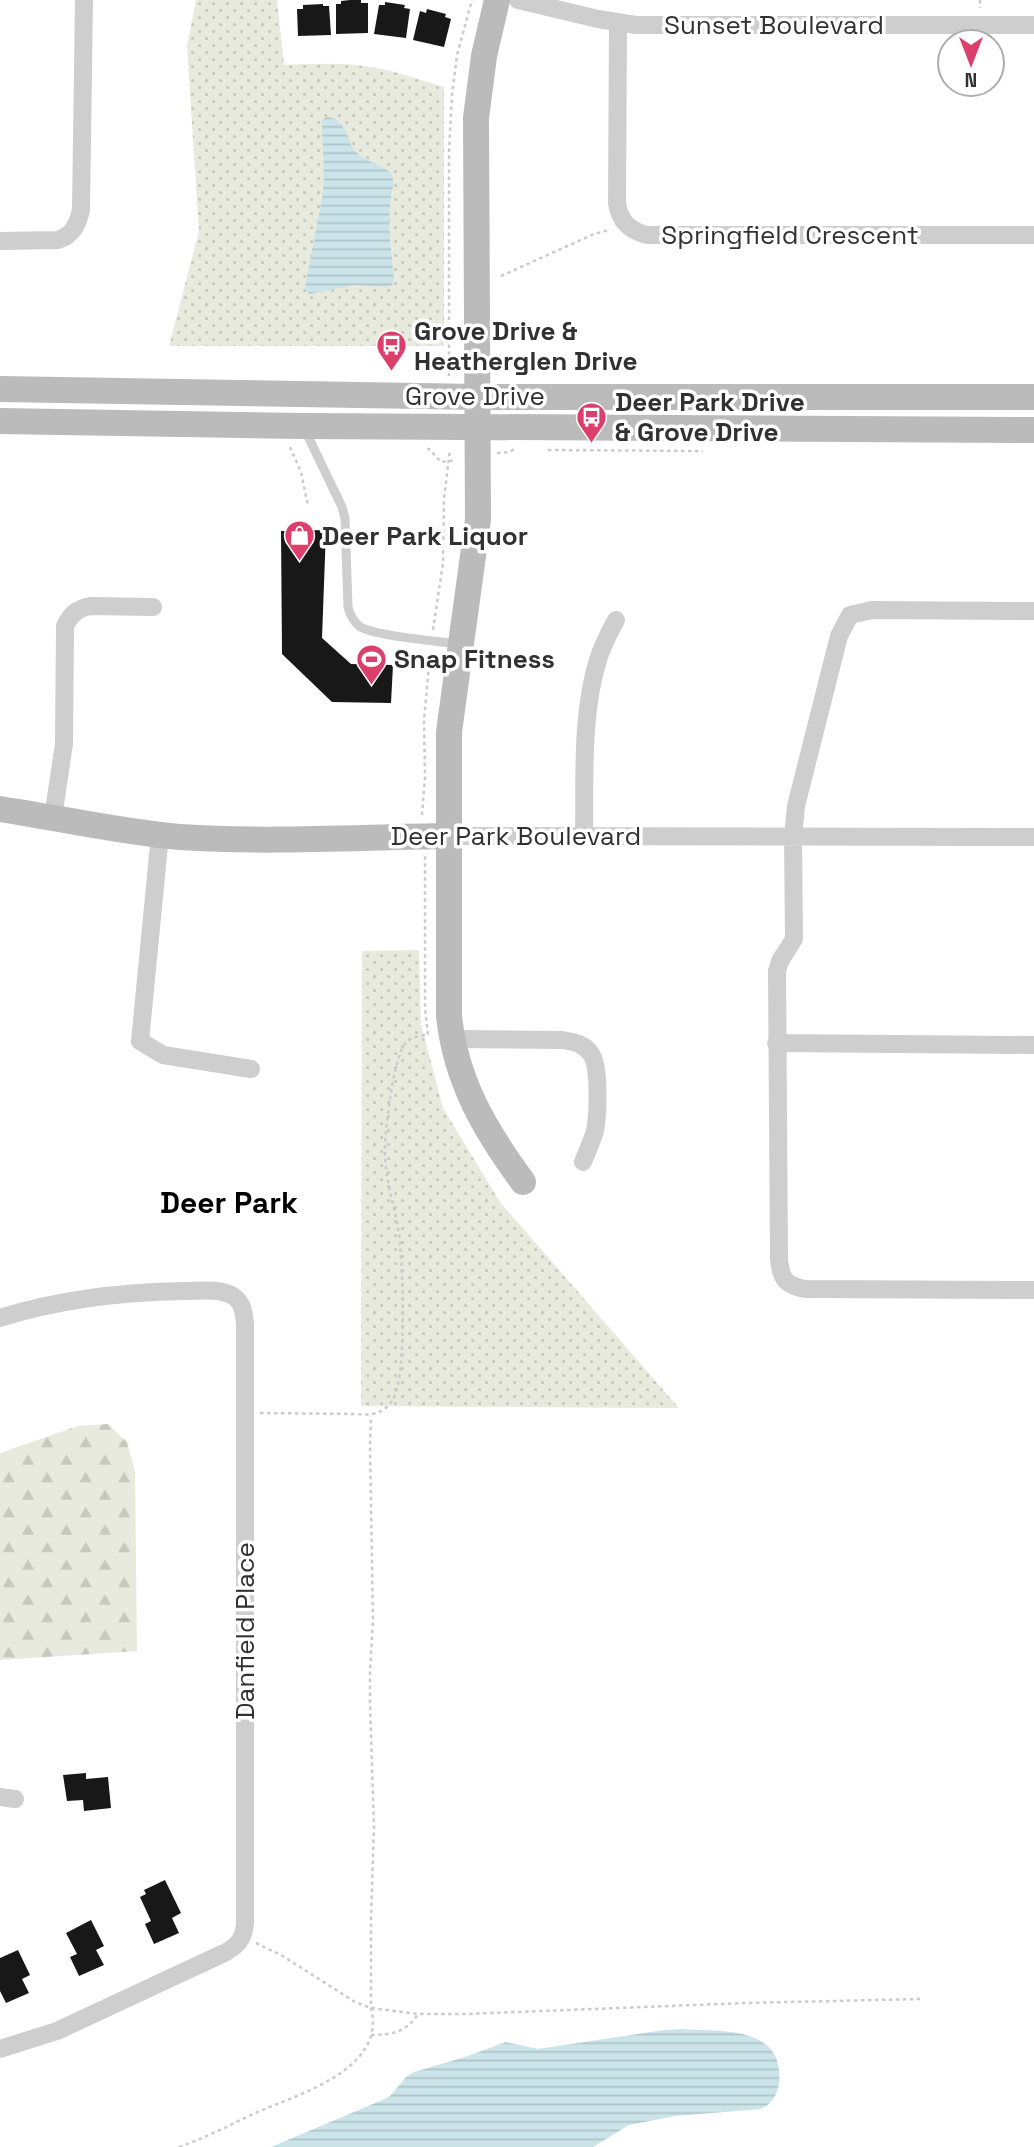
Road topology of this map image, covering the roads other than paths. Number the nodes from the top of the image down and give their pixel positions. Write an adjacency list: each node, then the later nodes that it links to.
1 (84, 0): 7 (street)
2 (497, 0): 9 (main road)
3 (518, 0): 4 (street, Sunset Boulevard)
4 (618, 23): 5 (street, Sunset Boulevard); 6 (street, Springfield Crescent)
5 (1034, 25)
6 (1034, 235)
7 (0, 241)
8 (0, 389): 9 (main road, Grove Drive)
9 (478, 397): 10 (main road, Grove Drive); 12 (main road)
10 (1034, 397)
11 (0, 421): 14 (main road, Grove Drive)
12 (479, 427): 13 (main road, Grove Drive); 14 (main road, Grove Drive); 18 (main road)
13 (1034, 430)
14 (296, 437): 18 (lane)
15 (153, 607): 20 (street)
16 (1034, 611): 24 (street)
17 (616, 620): 22 (street)
18 (459, 644): 23 (main road)
19 (0, 809): 20 (main road, Deer Park Boulevard)
20 (53, 817): 21 (main road, Deer Park Boulevard)
21 (160, 835): 23 (main road, Deer Park Boulevard); 29 (street)
22 (584, 835): 23 (street, Deer Park Boulevard); 24 (street, Deer Park Boulevard)
23 (436, 836): 26 (main road)
24 (793, 836): 25 (street, Deer Park Boulevard); 27 (street)
25 (1034, 837)
26 (452, 1039): 30 (street); 31 (main road)
27 (776, 1043): 28 (street); 32 (street)
28 (1034, 1045)
29 (251, 1069)
30 (583, 1162)
31 (523, 1182)
32 (1034, 1290)
33 (0, 1318): 34 (street, Danfield Place)
34 (0, 2049)

